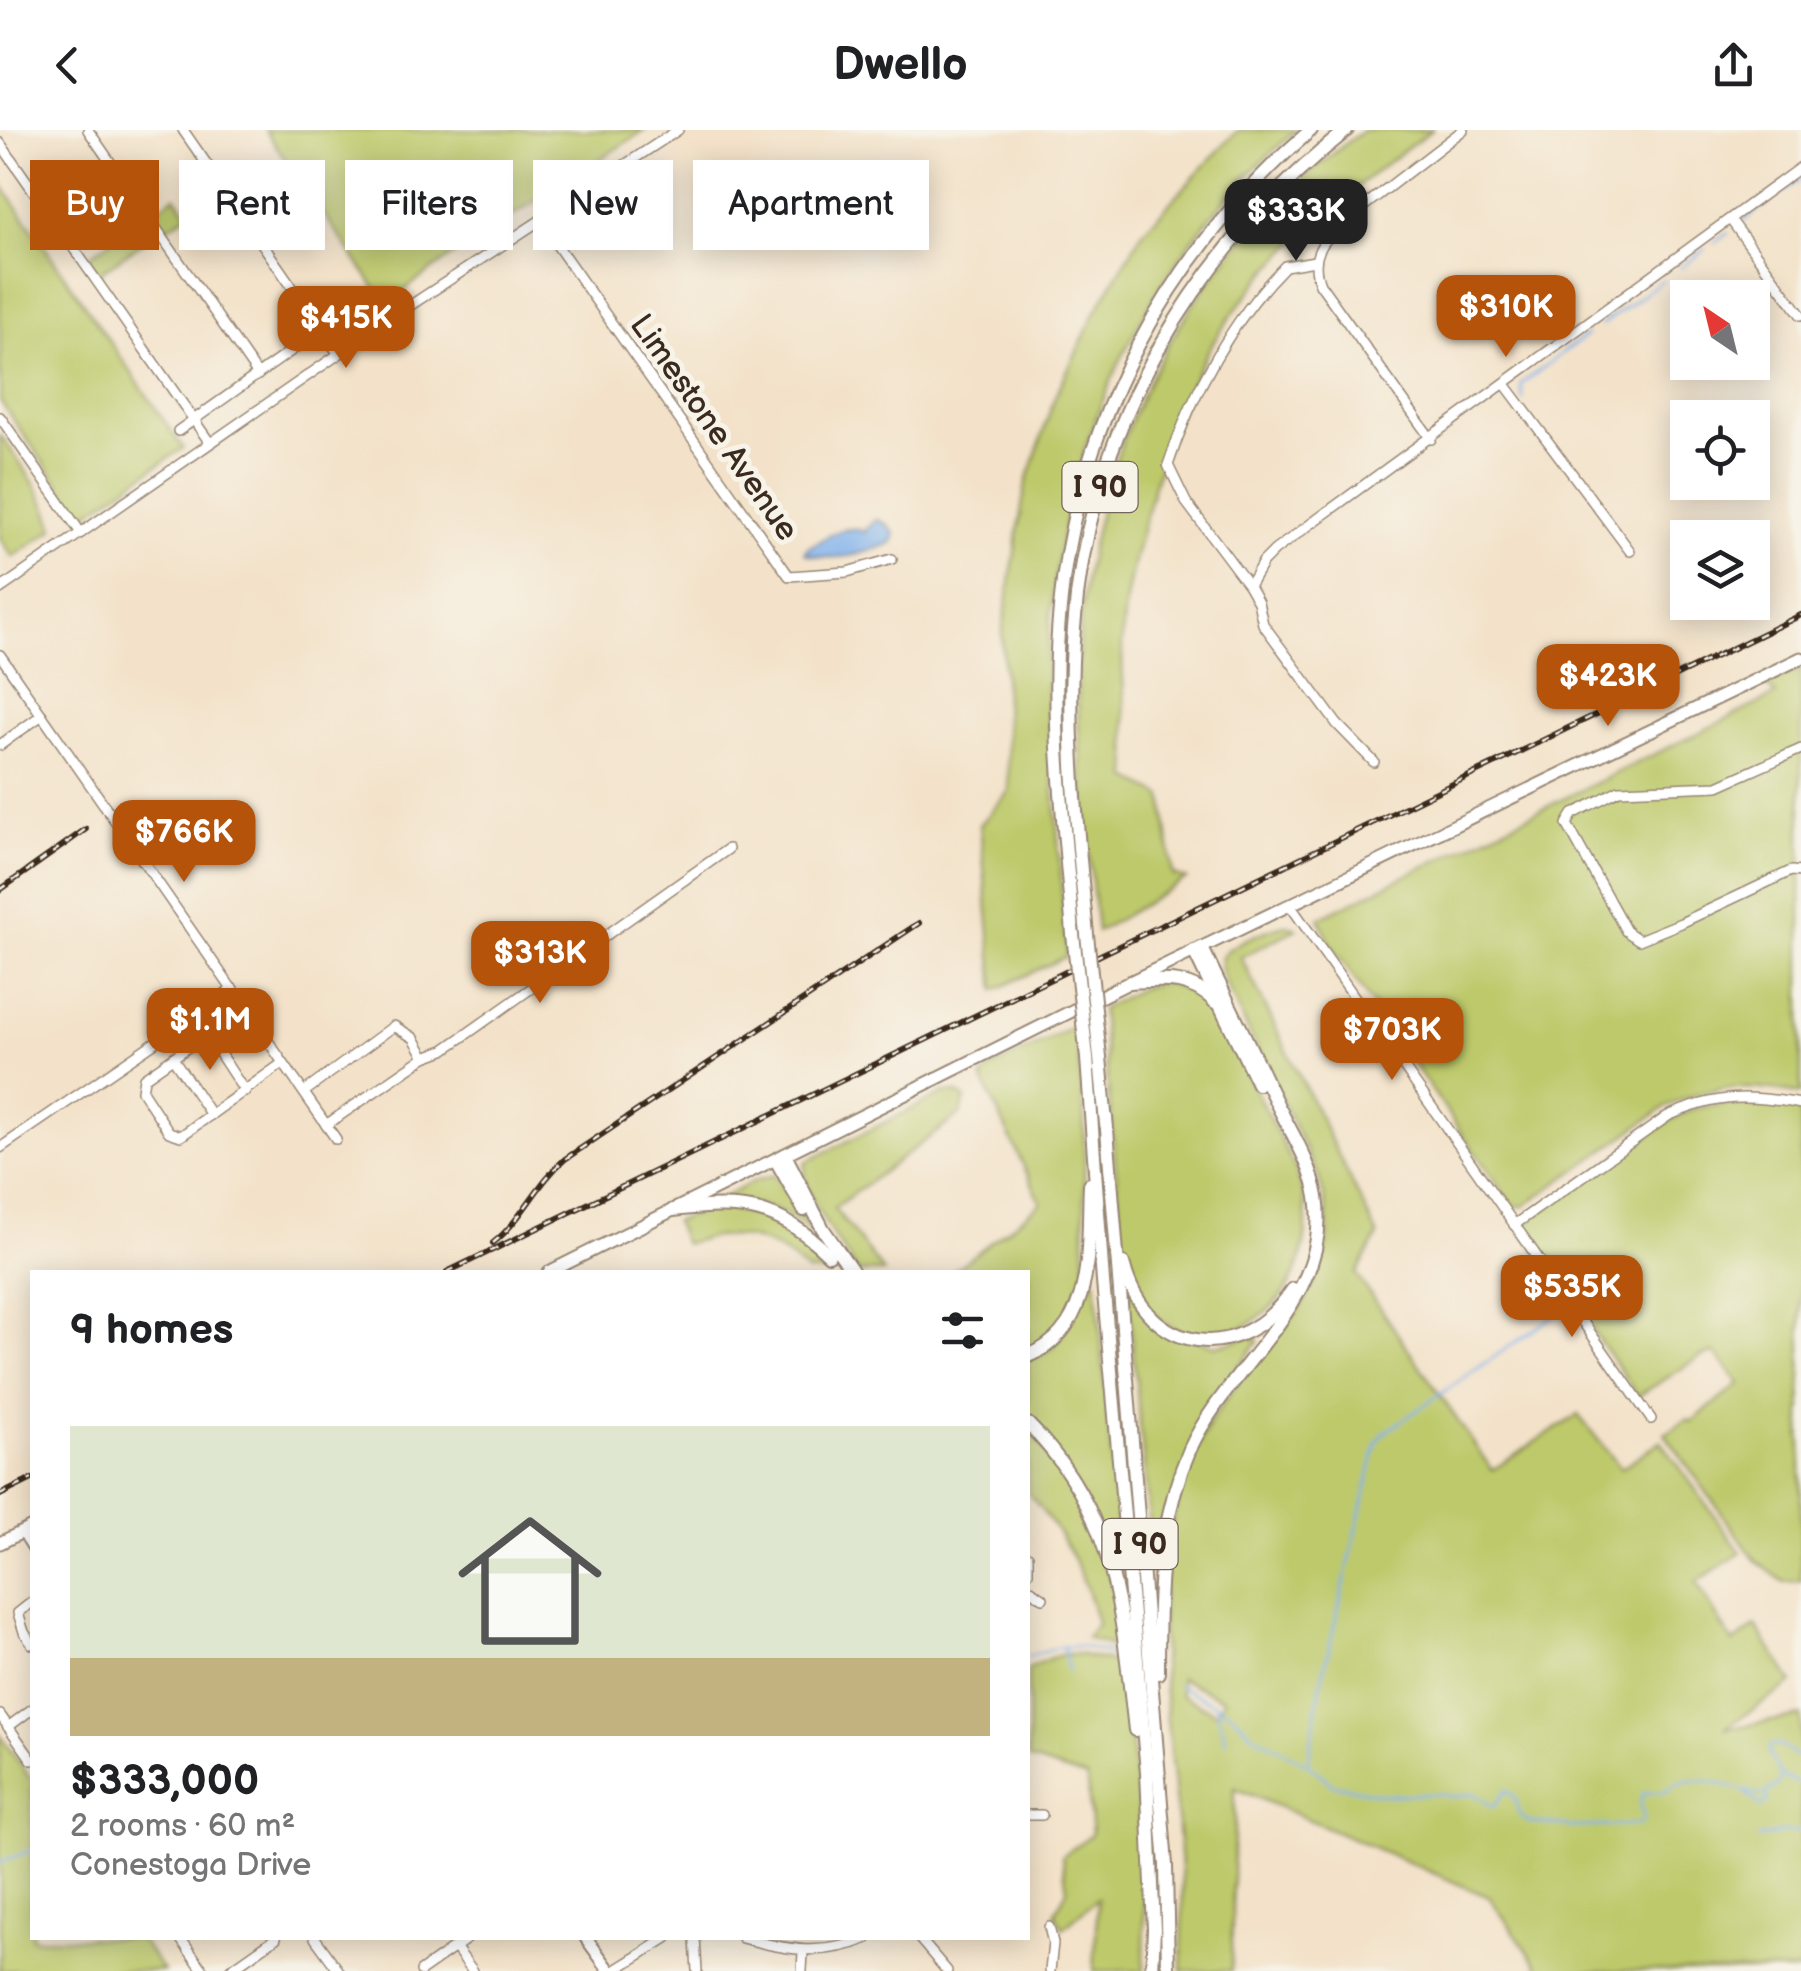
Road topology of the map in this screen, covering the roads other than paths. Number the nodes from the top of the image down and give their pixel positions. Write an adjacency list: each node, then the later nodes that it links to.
1 (88, 130): 17 (street)
2 (183, 130): 15 (street)
3 (678, 130): 8 (street)
4 (1311, 130): 46 (highway, I 90, bridge)
5 (1348, 130): 46 (highway, I 90, bridge)
6 (1463, 130): 13 (street)
7 (0, 143): 20 (street)
8 (633, 160)
9 (1801, 168): 10 (street)
10 (1730, 219): 14 (street); 18 (street)
11 (533, 226): 16 (street)
12 (560, 250): 26 (street, Limestone Avenue)
13 (1315, 261): 22 (street); 27 (street)
14 (1801, 315)
15 (322, 330): 16 (street); 17 (street)
16 (338, 353): 23 (street)
17 (258, 374): 20 (street)
18 (1505, 384): 22 (street); 25 (street)
19 (0, 417): 24 (street)
20 (192, 420): 21 (street); 23 (street)
21 (178, 430)
22 (1431, 439): 27 (street)
23 (210, 444): 24 (street)
24 (81, 533): 28 (street)
25 (1630, 551)
26 (892, 560)
27 (1249, 586): 34 (street)
28 (0, 589)
29 (0, 655): 31 (street)
30 (1801, 658): 37 (main road)
31 (42, 716): 32 (street); 40 (street)
32 (0, 745)
33 (1801, 750): 36 (street)
34 (1374, 762)
35 (728, 848): 44 (street)
36 (1801, 872)
37 (1290, 905): 38 (main road); 59 (street)
38 (1198, 950): 39 (main road); 42 (highway); 75 (highway, I 90)
39 (1130, 982): 42 (highway); 57 (main road)
40 (233, 989): 41 (street); 56 (street)
41 (245, 1007): 43 (street); 47 (street)
42 (1220, 1007): 52 (highway, I 90)
43 (207, 1034): 45 (street); 48 (street)
44 (426, 1057): 49 (street); 53 (street)
45 (173, 1058): 51 (street); 51 (street)
46 (1093, 1058): 52 (highway, I 90)
47 (284, 1063): 48 (street); 49 (street)
48 (245, 1092): 51 (street)
49 (304, 1092): 53 (street)
50 (1801, 1104): 59 (street)
51 (211, 1116)
52 (1100, 1117): 64 (highway); 75 (highway, I 90); 80 (highway, I 90)
53 (326, 1124): 55 (street)
54 (0, 1130): 56 (street)
55 (336, 1139)
56 (4, 1145)
57 (780, 1157): 58 (main road); 60 (highway); 63 (highway)
58 (673, 1210): 60 (highway); 61 (main road)
59 (1514, 1225): 65 (street)
60 (829, 1254): 62 (highway)
61 (576, 1267)
62 (841, 1270)
63 (851, 1270)
64 (1030, 1355)
65 (1651, 1419)
66 (1030, 1426): 80 (highway, I 90)
67 (27, 1530): 68 (main road)
68 (0, 1543)
69 (1030, 1589): 70 (street)
70 (1043, 1598)
71 (30, 1603): 72 (street)
72 (30, 1641)
73 (30, 1710): 76 (street)
74 (0, 1715): 76 (street)
75 (1153, 1716): 105 (highway, I 90)
76 (8, 1727): 77 (street)
77 (30, 1757)
78 (1030, 1815): 79 (street)
79 (1042, 1815)
80 (1153, 1886): 104 (highway, I 90)
81 (1049, 1927): 103 (street)
82 (181, 1940): 94 (street)
83 (273, 1940): 95 (street)
84 (316, 1940): 96 (street)
85 (465, 1940): 92 (street)
86 (588, 1940): 99 (main road)
87 (664, 1940): 99 (street)
88 (695, 1940): 100 (street)
89 (751, 1940): 93 (street)
90 (863, 1940): 93 (street)
91 (921, 1940): 102 (street)
92 (455, 1947): 97 (street); 98 (street)
93 (803, 1952): 101 (street)
94 (204, 1971)
95 (229, 1971)
96 (339, 1971)
97 (421, 1971)
98 (473, 1971)
99 (612, 1971)
100 (697, 1971)
101 (802, 1971)
102 (947, 1971)
103 (1050, 1971)
104 (1152, 1971)
105 (1168, 1971)

